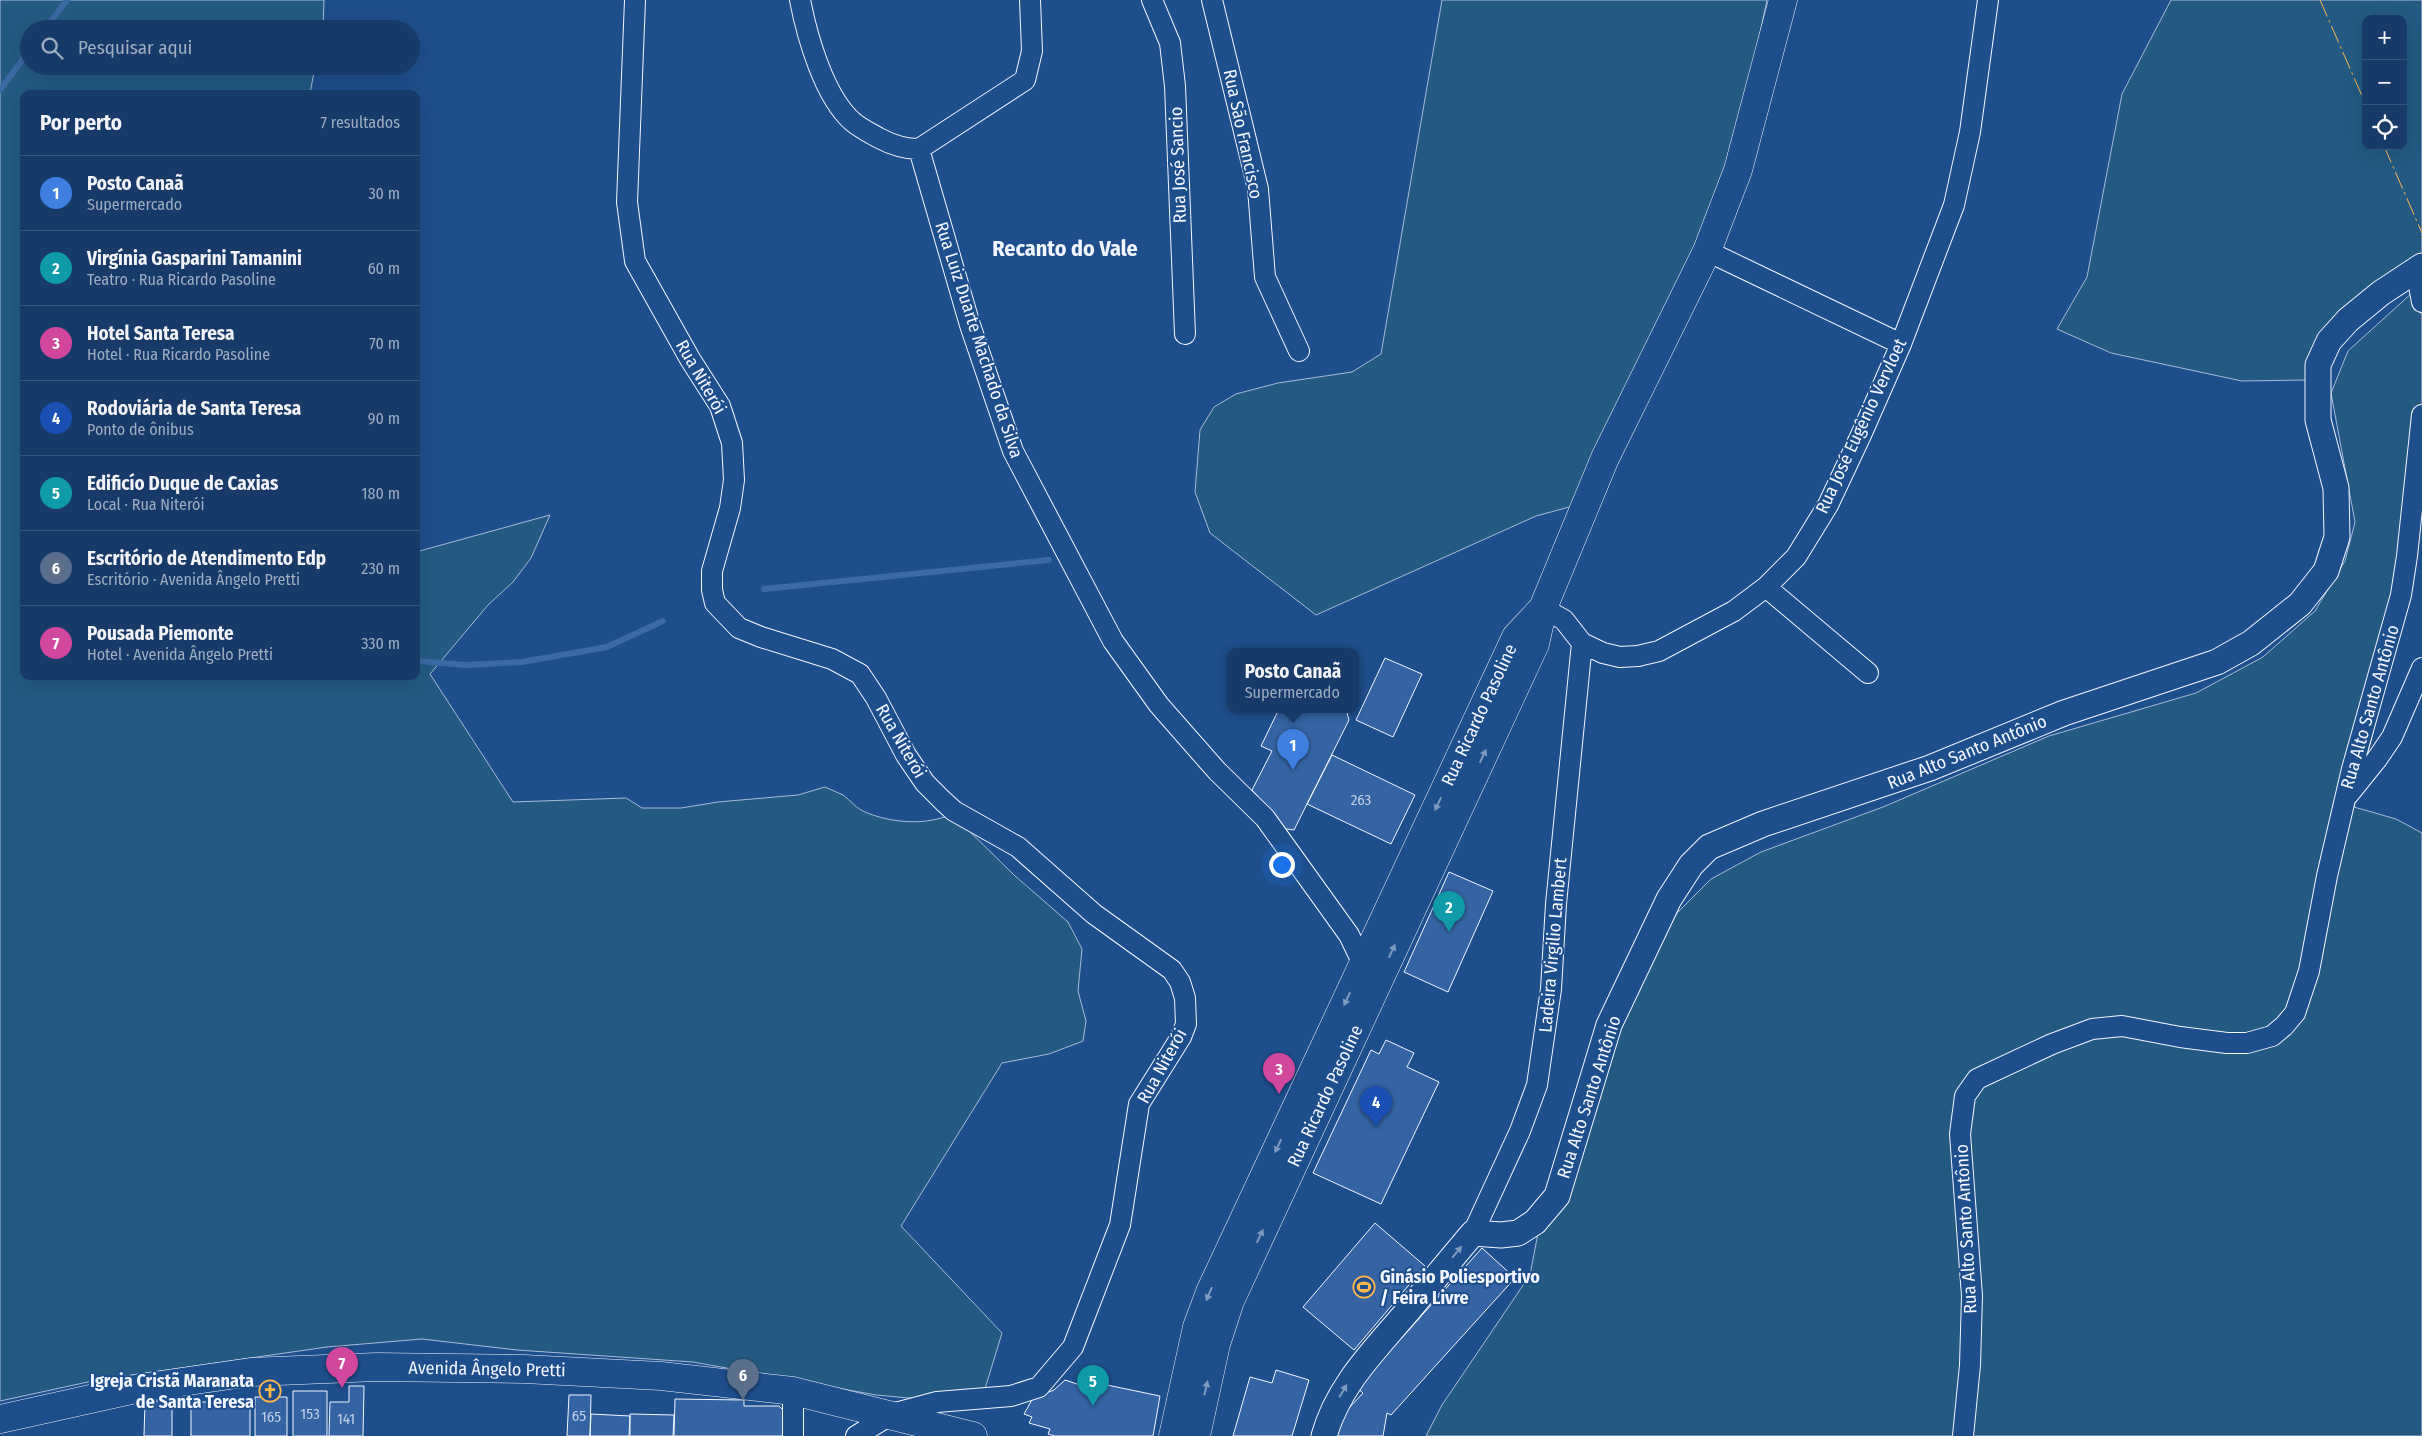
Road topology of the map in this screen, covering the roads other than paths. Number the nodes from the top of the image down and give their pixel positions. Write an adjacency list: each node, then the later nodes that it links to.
1 (636, 0): 25 (street, Rua Niterói)
2 (800, 0): 8 (street)
3 (1030, 0): 8 (street)
4 (1152, 0): 12 (street, Rua José Sancio)
5 (1212, 0): 14 (street, Rua São Francisco)
6 (1782, 0): 9 (main road)
7 (1988, 0): 13 (street, Rua José Eugênio Vervloet)
8 (919, 149): 22 (street, Rua Luiz Duarte Machado da Silva)
9 (1707, 252): 13 (street); 17 (main road)
10 (2419, 268): 11 (street, Rua Alto Santo Antônio); 23 (street, Rua Alto Santo Antônio)
11 (2422, 302)
12 (1184, 334)
13 (1901, 344): 16 (street, Rua José Eugênio Vervloet)
14 (1299, 352)
15 (2422, 415): 21 (street, Rua Alto Santo Antônio)
16 (1766, 588): 18 (street, Rua José Eugênio Vervloet); 20 (street)
17 (1543, 608): 18 (street, Rua José Eugênio Vervloet); 22 (main road, Rua Ricardo Pasoline, one-way to 22); 31 (main road, Rua Ricardo Pasoline, one-way to 17)
18 (1582, 643): 23 (street, Ladeira Virgilio Lambert)
19 (2422, 668): 21 (street)
20 (1868, 673)
21 (2345, 799): 33 (street, Rua Alto Santo Antônio)
22 (1363, 964): 30 (main road, Rua Ricardo Pasoline, one-way to 30)
23 (1473, 1233): 32 (street, one-way to 23)
24 (793, 1390): 25 (main road, Avenida Ângelo Pretti); 26 (main road, Avenida Ângelo Pretti); 27 (street)
25 (892, 1414): 28 (street, Rua Niterói); 29 (main road, Avenida Ângelo Pretti)
26 (0, 1419)
27 (793, 1436)
28 (856, 1436)
29 (973, 1436)
30 (1174, 1436)
31 (1196, 1436)
32 (1324, 1436)
33 (1963, 1436)

